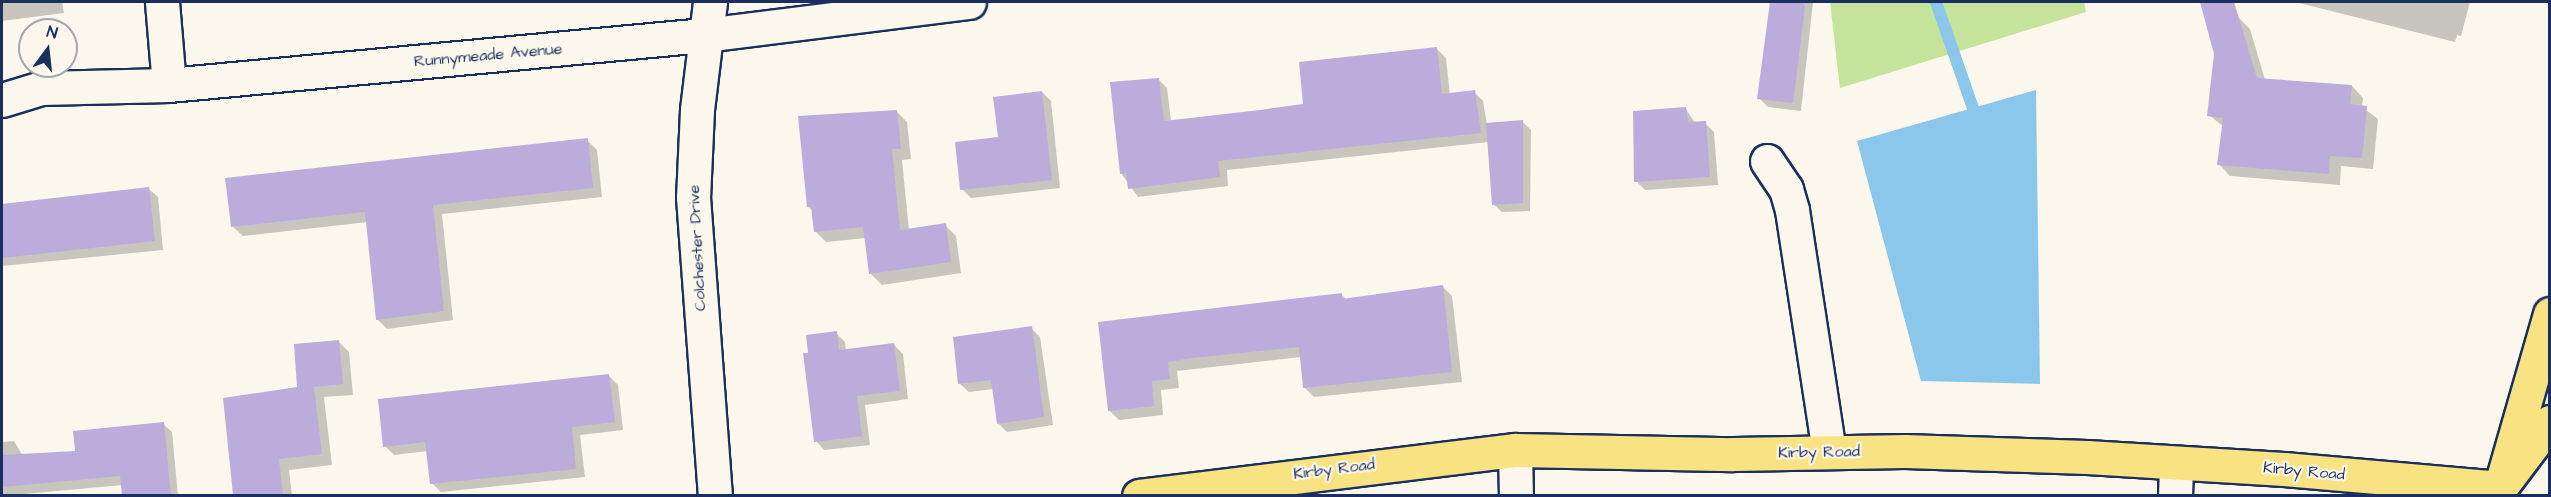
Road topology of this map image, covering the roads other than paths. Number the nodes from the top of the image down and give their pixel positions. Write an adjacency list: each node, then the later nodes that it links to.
1 (162, 2): 5 (street)
2 (710, 2): 4 (street, Colchester Drive)
3 (969, 2): 4 (street, Runnymeade Avenue)
4 (704, 35): 5 (street, Runnymeade Avenue); 15 (street, Colchester Drive)
5 (169, 86): 6 (street, Runnymeade Avenue)
6 (4, 100)
7 (1767, 161): 11 (street)
8 (2550, 314): 14 (main road)
9 (2550, 423): 14 (main road)
10 (1515, 450): 11 (main road, Kirby Road); 13 (main road, Kirby Road); 17 (street)
11 (1829, 451): 12 (main road, Kirby Road)
12 (2176, 463): 14 (main road, Kirby Road); 18 (street)
13 (1289, 485): 16 (main road, Kirby Road)
14 (2499, 492)
15 (715, 495)
16 (1139, 495)
17 (1516, 495)
18 (2175, 495)

